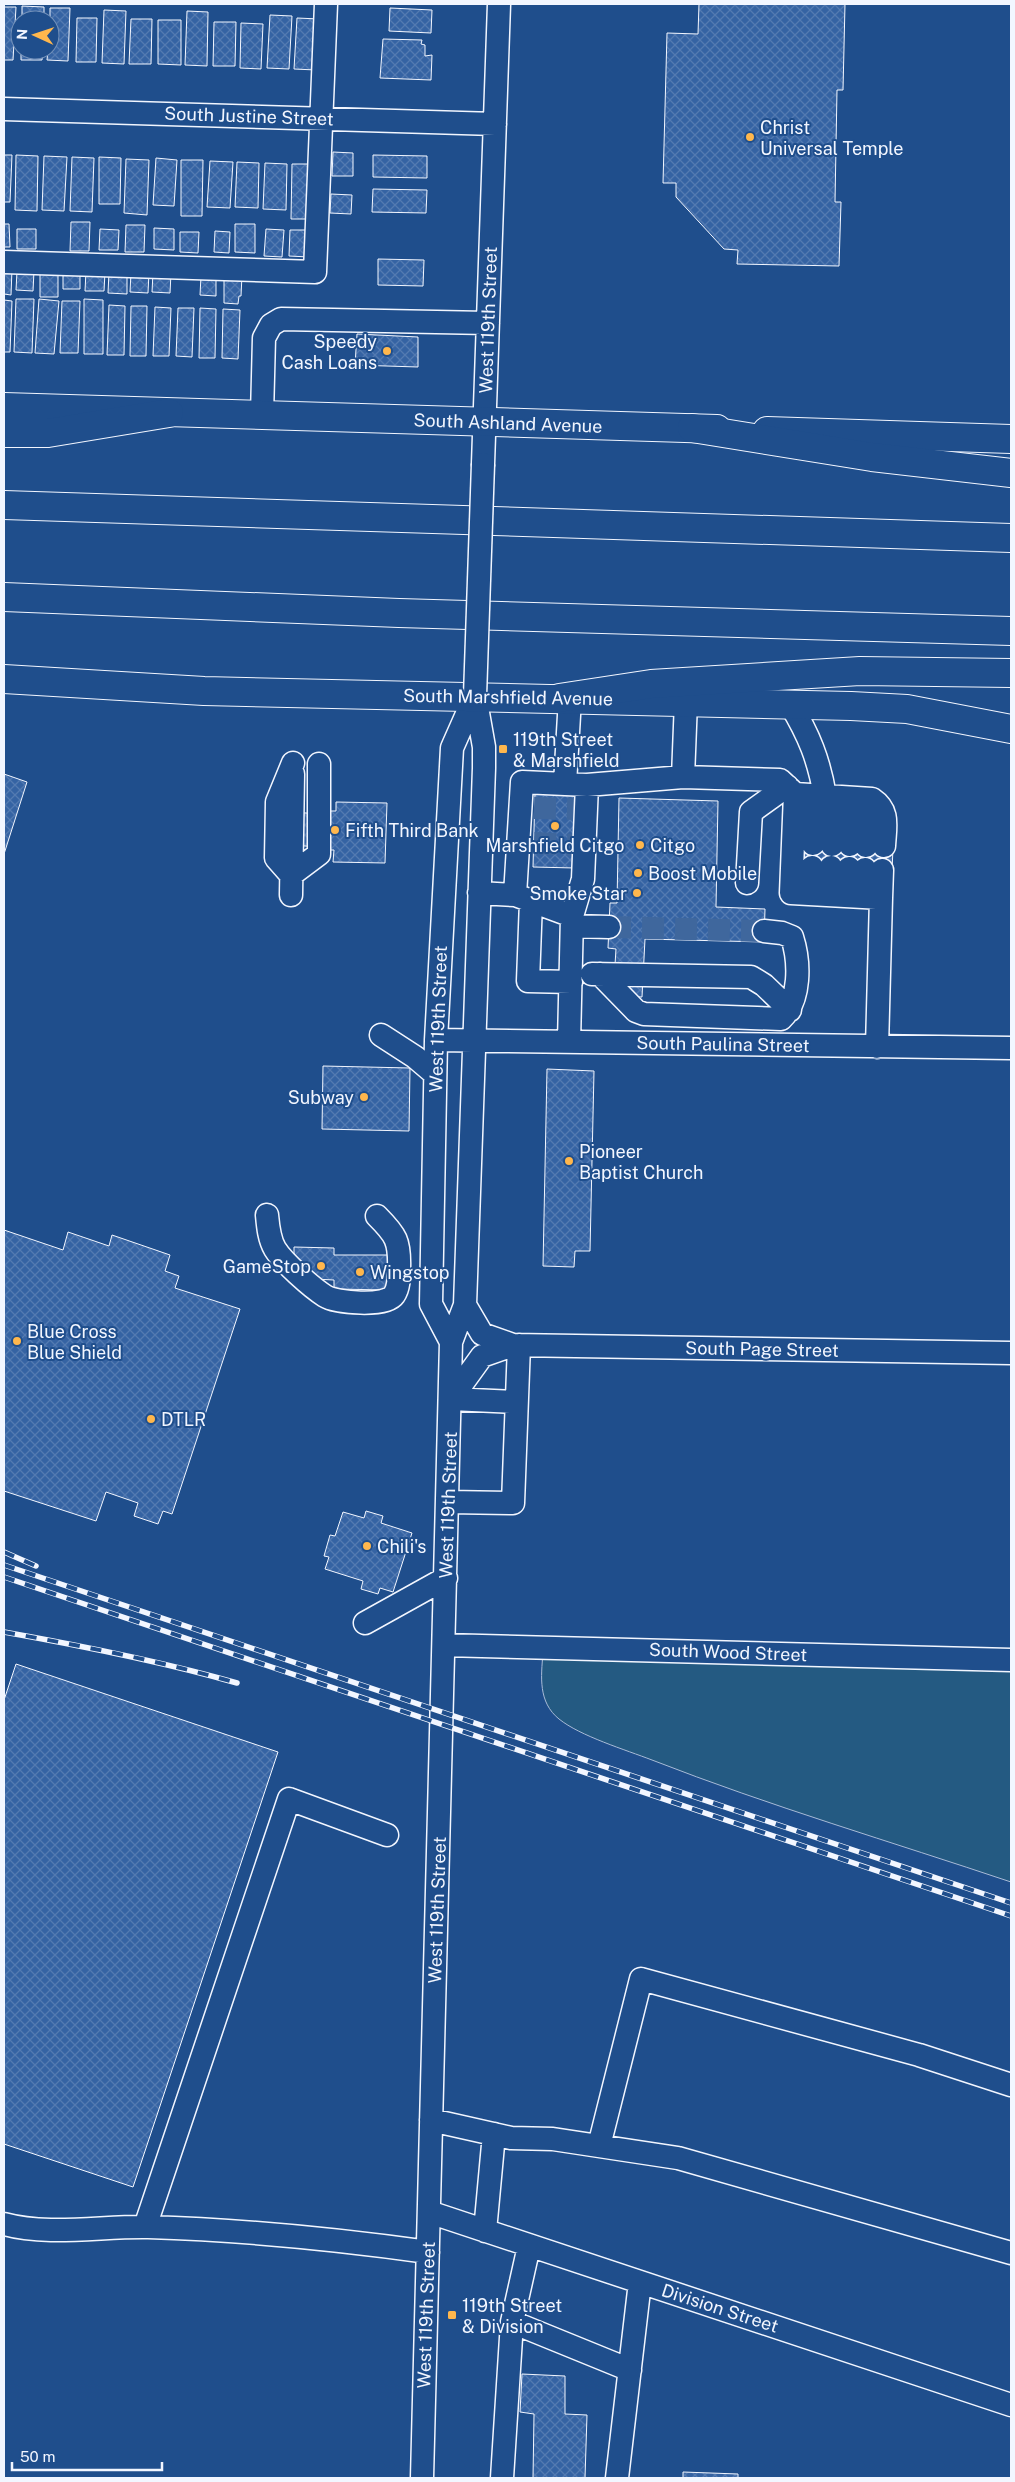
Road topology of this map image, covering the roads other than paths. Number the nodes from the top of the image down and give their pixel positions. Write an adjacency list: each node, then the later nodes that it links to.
1 (326, 4): 4 (street)
2 (499, 4): 5 (street, West 119th Street)
3 (4, 109): 4 (street, South Justine Street)
4 (321, 118): 5 (street, South Justine Street); 6 (street)
5 (495, 124): 7 (street, West 119th Street)
6 (4, 262)
7 (488, 323): 10 (street); 11 (street, West 119th Street)
8 (4, 407): 9 (main road, South Ashland Avenue)
9 (169, 413): 10 (main road, South Ashland Avenue); 13 (main road)
10 (262, 415): 11 (main road, South Ashland Avenue)
11 (485, 422): 12 (main road, South Ashland Avenue); 22 (street, West 119th Street, bridge)
12 (692, 428): 14 (main road, South Ashland Avenue); 15 (main road)
13 (4, 433)
14 (1011, 439)
15 (1011, 473)
16 (4, 505): 17 (main road)
17 (1011, 538)
18 (4, 597): 19 (main road)
19 (1011, 631)
20 (1011, 672): 23 (main road)
21 (4, 679): 22 (main road, South Marshfield Avenue)
22 (475, 696): 23 (main road, South Marshfield Avenue); 34 (street, West 119th Street); 44 (street, West 119th Street)
23 (564, 698): 24 (main road, South Marshfield Avenue); 29 (street)
24 (686, 701): 25 (main road, South Marshfield Avenue); 28 (street)
25 (790, 704): 26 (main road, South Marshfield Avenue); 30 (street)
26 (1011, 729)
27 (306, 763): 27 (street)
28 (683, 777): 29 (street); 30 (street)
29 (576, 784): 36 (street); 37 (street)
30 (825, 795): 31 (street); 31 (street); 31 (street); 33 (street); 35 (street)
31 (849, 845)
32 (848, 868): 35 (street); 35 (street); 35 (street)
33 (747, 883)
34 (479, 893): 36 (street); 45 (street, West 119th Street)
35 (846, 896): 47 (street)
36 (523, 898): 37 (street); 41 (street)
37 (572, 921): 38 (street); 41 (street)
38 (609, 927)
39 (764, 932): 42 (street)
40 (600, 974): 41 (street); 42 (street); 42 (street)
41 (571, 978): 46 (street)
42 (790, 1010)
43 (381, 1036): 49 (street)
44 (436, 1040): 45 (street, South Paulina Street); 49 (street, West 119th Street)
45 (473, 1040): 46 (street, South Paulina Street); 52 (street, West 119th Street)
46 (569, 1042): 47 (street, South Paulina Street)
47 (877, 1047): 48 (street, South Paulina Street)
48 (1011, 1048)
49 (435, 1074): 53 (street, West 119th Street)
50 (267, 1215): 51 (street)
51 (377, 1216)
52 (465, 1305): 53 (street, West 119th Street); 54 (street, South Page Street)
53 (451, 1342): 56 (street, West 119th Street)
54 (516, 1345): 55 (street, South Page Street); 56 (street, South Page Street); 57 (street)
55 (1011, 1353)
56 (451, 1399): 57 (street); 58 (street, West 119th Street)
57 (516, 1402): 58 (street)
58 (448, 1502): 59 (street, West 119th Street)
59 (446, 1578): 60 (street); 61 (street, West 119th Street)
60 (365, 1623)
61 (444, 1645): 62 (street, South Wood Street); 65 (street, West 119th Street)
62 (1011, 1660)
63 (387, 1835): 70 (street)
64 (1011, 2085): 67 (street)
65 (431, 2120): 66 (street); 68 (street, West 119th Street)
66 (494, 2134): 67 (street); 71 (street)
67 (599, 2146): 74 (street)
68 (429, 2212): 71 (street, Division Street); 73 (street, West 119th Street)
69 (4, 2224): 70 (street)
70 (145, 2227): 73 (street)
71 (485, 2231): 72 (street, Division Street)
72 (529, 2246): 75 (street, Division Street); 76 (street)
73 (428, 2252): 79 (street, West 119th Street)
74 (1011, 2253)
75 (640, 2282): 77 (street); 78 (street, Division Street)
76 (512, 2322): 77 (street); 80 (street)
77 (630, 2370): 81 (street)
78 (1011, 2405)
79 (422, 2478)
80 (502, 2478)
81 (617, 2478)

